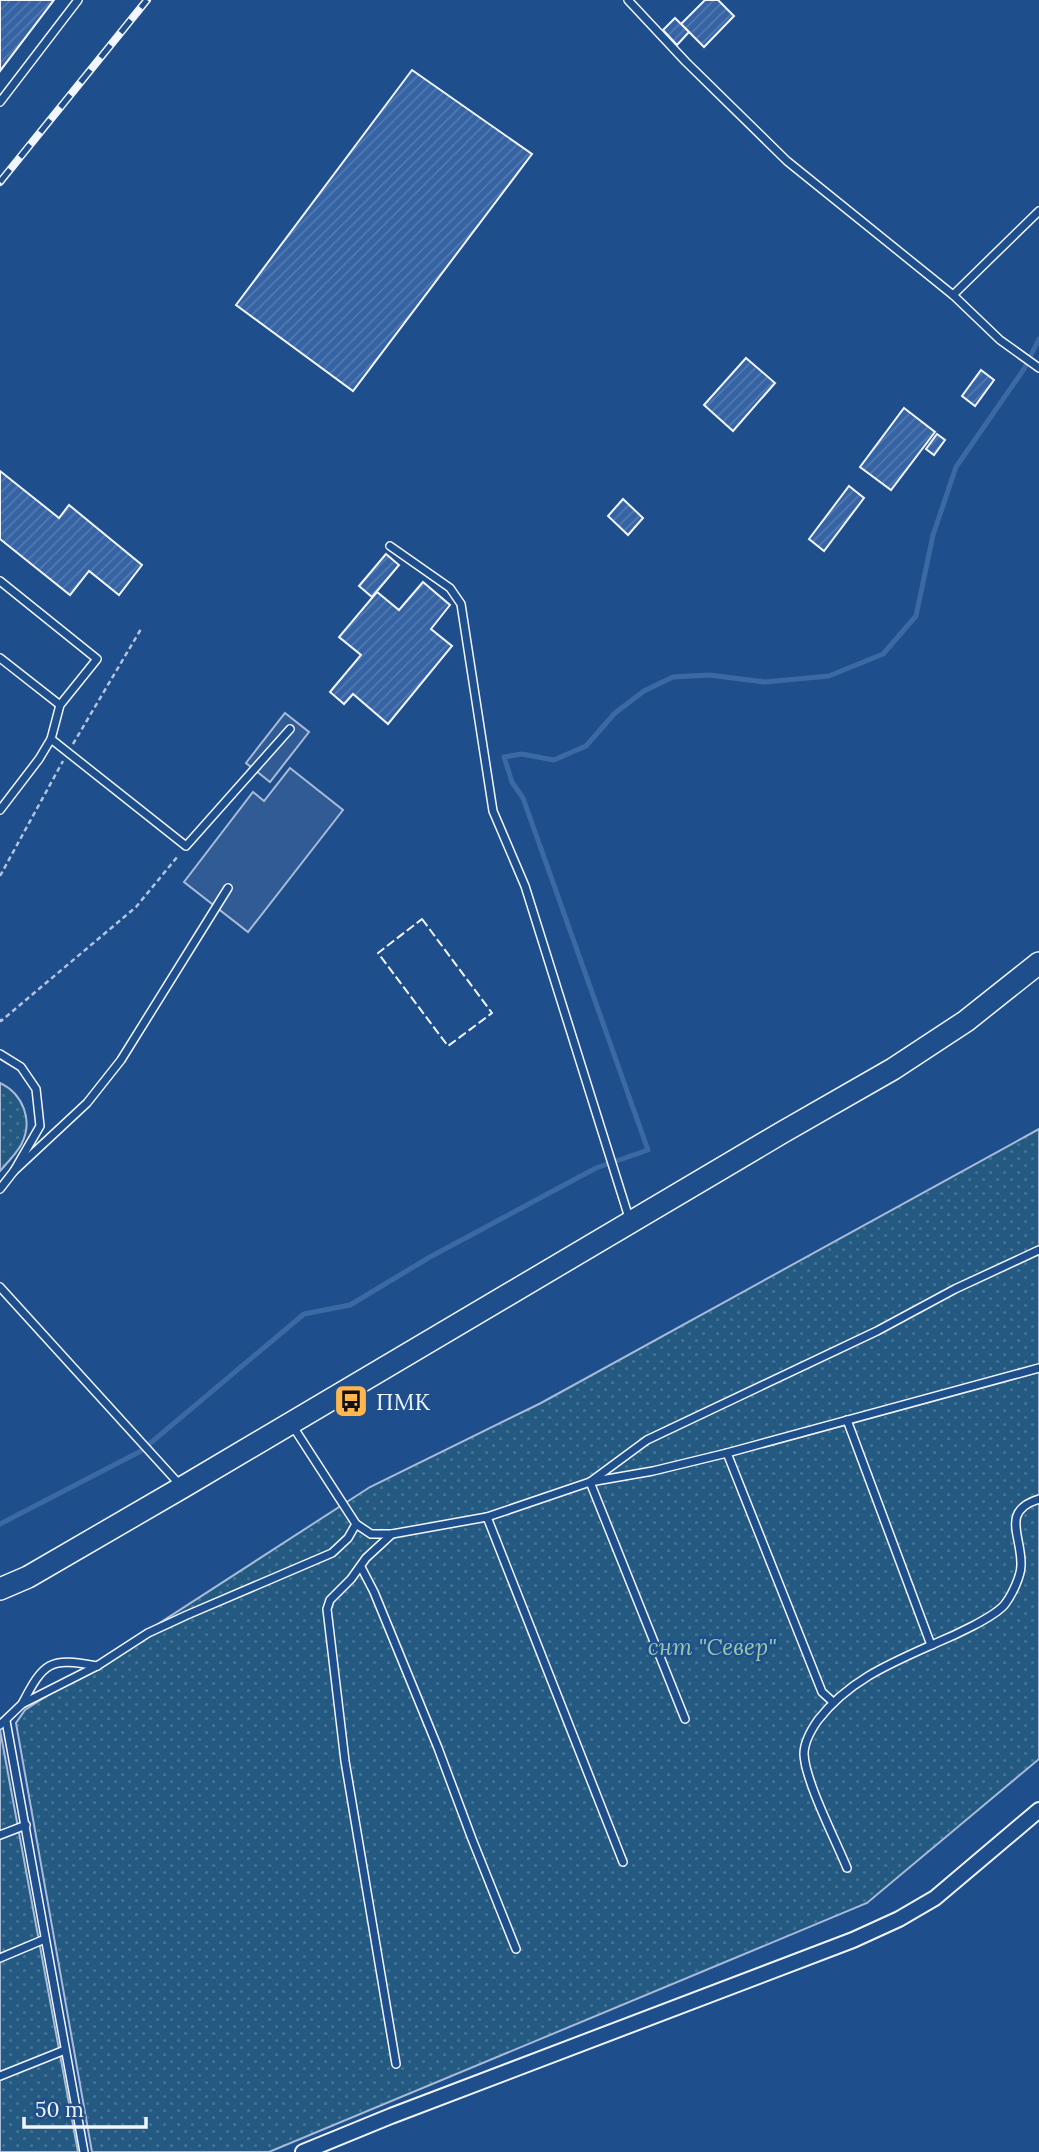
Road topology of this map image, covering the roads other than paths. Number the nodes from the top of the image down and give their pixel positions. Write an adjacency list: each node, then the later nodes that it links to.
1 (78, 0): 3 (lane)
2 (631, 1): 5 (lane)
3 (0, 102)
4 (1039, 211): 5 (lane)
5 (953, 295): 6 (lane)
6 (1039, 368)
7 (390, 546): 19 (lane)
8 (0, 581): 10 (lane)
9 (0, 658): 10 (lane)
10 (60, 705): 12 (lane)
11 (290, 729): 12 (lane)
12 (51, 739): 13 (lane)
13 (0, 810)
14 (228, 888): 17 (lane)
15 (1039, 964): 19 (street)
16 (0, 1054): 17 (lane)
17 (14, 1171): 18 (lane)
18 (0, 1189)
19 (630, 1222): 24 (street)
20 (1039, 1250): 26 (lane)
21 (0, 1287): 27 (lane)
22 (1039, 1368): 23 (lane)
23 (846, 1420): 25 (lane); 34 (lane)
24 (291, 1423): 27 (street); 30 (lane)
25 (727, 1453): 26 (lane); 36 (lane)
26 (590, 1482): 29 (lane); 38 (lane)
27 (183, 1487): 33 (street)
28 (1039, 1499): 34 (lane)
29 (487, 1517): 31 (lane); 43 (lane)
30 (356, 1524): 31 (lane); 35 (lane)
31 (392, 1534): 32 (lane)
32 (361, 1567): 46 (lane); 49 (lane)
33 (0, 1589)
34 (931, 1645): 36 (lane)
35 (97, 1666): 37 (lane); 37 (lane)
36 (833, 1702): 44 (lane)
37 (22, 1704): 39 (lane)
38 (685, 1719)
39 (3, 1723): 41 (lane)
40 (1039, 1810): 52 (street)
41 (26, 1825): 42 (lane); 45 (lane)
42 (0, 1835)
43 (623, 1862)
44 (847, 1868)
45 (45, 1939): 47 (lane); 48 (lane)
46 (516, 1949)
47 (0, 1958)
48 (65, 2050): 50 (lane); 51 (lane)
49 (396, 2064)
50 (0, 2076)
51 (84, 2152)
52 (303, 2152)

